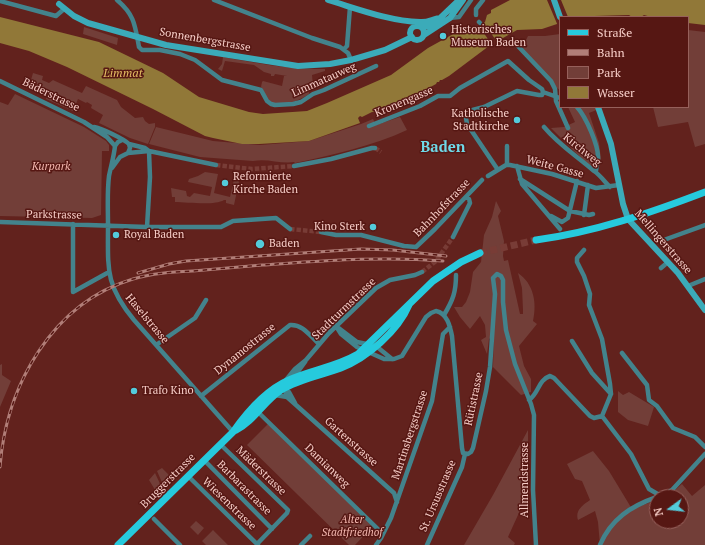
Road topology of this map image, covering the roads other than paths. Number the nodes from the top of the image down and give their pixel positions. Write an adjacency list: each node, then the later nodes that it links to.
1 (117, 0): 20 (street)
2 (214, 0): 22 (street)
3 (328, 0): 11 (main road)
4 (458, 0): 15 (main road)
5 (464, 0): 16 (main road)
6 (471, 0): 16 (street)
7 (483, 0): 13 (street)
8 (554, 0): 14 (main road)
9 (1, 1): 12 (street)
10 (59, 4): 12 (main road)
11 (350, 7): 17 (main road); 22 (street)
12 (64, 10): 20 (main road, Sonnenbergstrasse)
13 (476, 15)
14 (560, 16)
15 (441, 18): 16 (street); 18 (main road); 18 (main road)
16 (450, 18): 18 (main road)
17 (399, 20): 18 (main road); 19 (main road)
18 (419, 28): 19 (main road); 19 (main road)
19 (411, 35): 23 (main road, Sonnenbergstrasse)
20 (138, 37): 23 (main road, Sonnenbergstrasse); 24 (street, Limmatauweg)
21 (516, 44): 27 (street)
22 (344, 49): 23 (street)
23 (351, 60)
24 (376, 66)
25 (0, 81): 34 (street, Bäderstrasse)
26 (543, 92): 27 (street); 32 (street, Kronengasse); 49 (street)
27 (558, 97): 29 (street)
28 (559, 108): 35 (street)
29 (559, 108)
30 (578, 108): 50 (street)
31 (599, 110): 56 (main road, Mellingerstrasse)
32 (369, 126)
33 (544, 127): 50 (street, Kirchweg)
34 (94, 128): 36 (street, Bäderstrasse); 39 (street, Bäderstrasse)
35 (568, 128)
36 (122, 140): 37 (street); 39 (street)
37 (129, 144): 41 (street); 42 (street)
38 (507, 146): 45 (street)
39 (115, 148): 43 (street); 48 (street, Haselstrasse)
40 (375, 148): 46 (street)
41 (150, 151): 42 (street); 44 (street); 69 (street)
42 (128, 153): 43 (street)
43 (122, 156): 48 (street)
44 (216, 165)
45 (507, 165): 47 (street, Weite Gasse); 49 (street)
46 (294, 166)
47 (517, 166): 52 (street); 54 (street, Weite Gasse)
48 (111, 169): 67 (street, Haselstrasse)
49 (498, 170): 51 (street)
50 (596, 171): 57 (street, Kirchweg)
51 (488, 176)
52 (520, 179): 60 (street); 61 (street)
53 (482, 180): 59 (street, Bahnhofstrasse)
54 (577, 181): 55 (street, Weite Gasse); 60 (street)
55 (588, 185): 57 (street, Weite Gasse); 63 (street)
56 (618, 185): 57 (street, Weite Gasse); 64 (main road, Mellingerstrasse)
57 (610, 187)
58 (705, 192): 64 (main road)
59 (466, 197): 72 (street, Bahnhofstrasse); 73 (street)
60 (570, 211): 61 (street); 63 (street)
61 (549, 214): 70 (street)
62 (593, 214): 63 (street)
63 (584, 215)
64 (628, 219): 74 (main road); 78 (main road, Mellingerstrasse)
65 (0, 222): 66 (street, Parkstrasse)
66 (73, 224): 67 (street, Parkstrasse); 80 (street)
67 (108, 225): 69 (street); 80 (street, Haselstrasse)
68 (705, 225): 75 (street)
69 (147, 227): 71 (street)
70 (560, 228)
71 (290, 229)
72 (321, 232)
73 (453, 237)
74 (536, 240)
75 (661, 241)
76 (584, 250): 101 (street)
77 (480, 253): 86 (main road, Bruggerstrasse)
78 (668, 262): 79 (street); 84 (main road, Mellingerstrasse)
79 (661, 268)
80 (109, 272): 93 (street, Haselstrasse)
81 (422, 272): 89 (street, Stadtturmstrasse)
82 (456, 275): 88 (street)
83 (705, 279): 84 (street)
84 (688, 286): 87 (main road, Mellingerstrasse)
85 (206, 300): 93 (street)
86 (409, 305): 94 (main road, Bruggerstrasse); 95 (main road, Bruggerstrasse)
87 (705, 310)
88 (444, 315): 90 (street, Rütistrasse); 97 (street)
89 (336, 326): 92 (street, Stadtturmstrasse); 95 (street)
90 (450, 327): 113 (street, Rütistrasse); 120 (street, Martinsbergstrasse)
91 (572, 341): 101 (street)
92 (319, 344): 98 (street, Stadtturmstrasse); 103 (street, Dynamostrasse)
93 (156, 345): 103 (street, Haselstrasse)
94 (376, 346): 95 (main road, Bruggerstrasse); 97 (street)
95 (367, 349): 97 (street); 99 (main road, Bruggerstrasse); 100 (main road, Bruggerstrasse)
96 (622, 353): 112 (street)
97 (392, 359)
98 (306, 360): 99 (street, Stadtturmstrasse); 100 (street, Stadtturmstrasse)
99 (293, 378): 100 (main road, Bruggerstrasse)
100 (287, 387): 102 (main road, Bruggerstrasse); 104 (street, Gartenstrasse); 106 (street, Gartenstrasse); 110 (main road, Bruggerstrasse)
101 (611, 394): 109 (street)
102 (275, 395): 104 (street); 107 (main road, Bruggerstrasse)
103 (201, 396): 110 (street, Haselstrasse)
104 (287, 397): 106 (street, Gartenstrasse)
105 (530, 400): 108 (street, Rütistrasse); 109 (street); 113 (street, Rütistrasse)
106 (296, 405): 119 (street, Gartenstrasse)
107 (258, 412): 110 (main road, Bruggerstrasse); 125 (street, Damianweg)
108 (534, 415): 133 (street, Allmendstrasse)
109 (602, 416): 117 (street)
110 (233, 432): 111 (main road, Bruggerstrasse)
111 (220, 444): 115 (main road, Bruggerstrasse); 124 (street, Mäderstrasse)
112 (705, 447)
113 (465, 454): 132 (street, St. Ursusstrasse)
114 (705, 454): 118 (street)
115 (204, 460): 116 (main road, Bruggerstrasse); 124 (street, Barbarastrasse)
116 (188, 476): 127 (street, Wiesenstrasse); 128 (main road, Bruggerstrasse)
117 (649, 489)
118 (673, 489)
119 (394, 494): 120 (street); 122 (street, Gartenstrasse)
120 (400, 494): 122 (street, Martinsbergstrasse)
121 (649, 500): 134 (street)
122 (397, 502): 125 (street, Martinsbergstrasse)
123 (154, 520): 129 (street)
124 (272, 529): 127 (street)
125 (384, 534): 131 (street, Martinsbergstrasse)
126 (310, 536): 130 (street)
127 (258, 544)
128 (118, 545)
129 (180, 545)
130 (301, 545)
131 (376, 545)
132 (427, 545)
133 (536, 545)
134 (600, 545)

